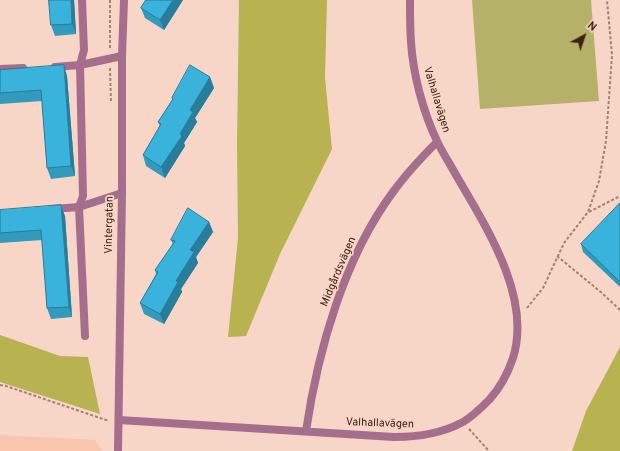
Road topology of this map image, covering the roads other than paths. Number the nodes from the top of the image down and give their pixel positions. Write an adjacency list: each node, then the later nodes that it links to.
1 (82, 0): 5 (street)
2 (124, 0): 4 (street, Vintergatan)
3 (410, 0): 9 (street, Valhallavägen)
4 (122, 56): 5 (street); 10 (street, Vintergatan)
5 (80, 66): 6 (street); 11 (street)
6 (44, 67)
7 (29, 68): 8 (street)
8 (0, 69)
9 (437, 142): 15 (street, Midgårdsvägen); 15 (street, Valhallavägen)
10 (122, 193): 11 (street); 14 (street, Vintergatan)
11 (79, 207): 12 (street); 13 (street)
12 (47, 210)
13 (85, 336)
14 (119, 420): 15 (street, Valhallavägen); 16 (street, Vintergatan)
15 (306, 431)
16 (118, 451)

